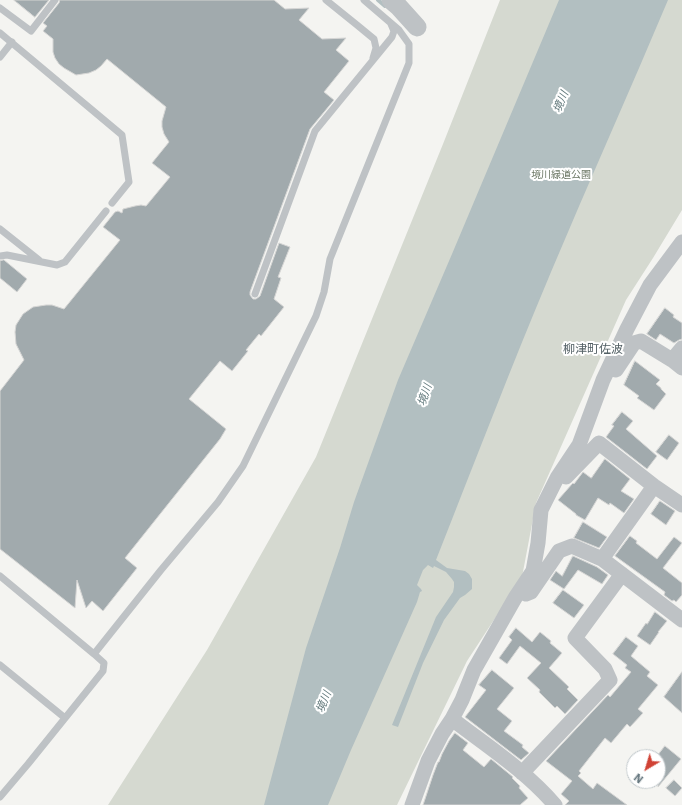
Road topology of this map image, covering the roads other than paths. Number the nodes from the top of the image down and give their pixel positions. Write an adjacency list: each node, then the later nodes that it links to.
1 (55, 0): 5 (lane)
2 (326, 0): 11 (lane)
3 (364, 0): 6 (lane)
4 (391, 0): 7 (street)
5 (0, 8)
6 (390, 22): 11 (lane); 30 (lane)
7 (417, 27)
8 (0, 33): 9 (lane)
9 (12, 42): 10 (lane); 12 (lane)
10 (0, 57)
11 (373, 61): 18 (lane)
12 (112, 203)
13 (106, 211): 17 (lane)
14 (0, 229): 17 (lane)
15 (682, 242): 21 (street)
16 (0, 256): 17 (lane)
17 (40, 261)
18 (254, 294)
19 (682, 348): 20 (street)
20 (677, 364): 21 (street)
21 (603, 380): 22 (street)
22 (557, 478): 23 (street); 28 (street)
23 (654, 486): 24 (street); 25 (street)
24 (682, 505)
25 (602, 559): 26 (street); 28 (street)
26 (622, 574): 29 (street); 34 (street)
27 (0, 576): 30 (lane)
28 (515, 598): 33 (street)
29 (679, 613)
30 (94, 654): 32 (lane)
31 (0, 666): 32 (lane)
32 (65, 718): 35 (lane)
33 (452, 719): 34 (street); 36 (street)
34 (522, 773): 37 (street)
35 (0, 797)
36 (412, 805)
37 (555, 805)

